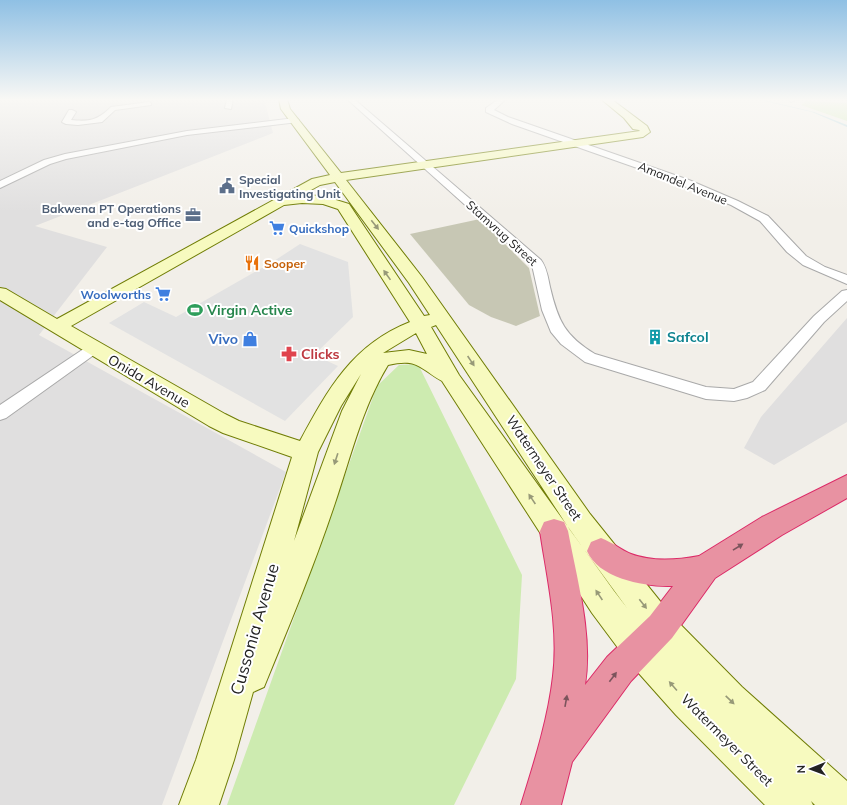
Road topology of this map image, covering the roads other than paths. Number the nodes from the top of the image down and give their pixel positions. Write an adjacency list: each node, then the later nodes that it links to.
1 (169, 137): 11 (street)
2 (307, 137): 10 (main road, Watermeyer Street)
3 (393, 137): 7 (street, Stamvrug Street)
4 (556, 137): 6 (street, Amandel Avenue)
5 (626, 137): 6 (main road)
6 (576, 144): 7 (main road); 14 (street, Amandel Avenue)
7 (426, 165): 8 (main road); 16 (street, Stamvrug Street)
8 (387, 171): 10 (main road); 12 (main road)
9 (320, 175): 10 (main road); 12 (main road, Watermeyer Street); 13 (main road)
10 (337, 177): 12 (main road, Watermeyer Street)
11 (0, 185)
12 (347, 201): 13 (main road); 17 (main road, Watermeyer Street)
13 (271, 207): 18 (main road)
14 (847, 280)
15 (0, 294): 18 (main road, Onida Avenue)
16 (847, 294)
17 (435, 326): 20 (main road); 21 (main road, Watermeyer Street); 23 (main road, Cussonia Avenue); 26 (main road, Watermeyer Street, one-way to 26)
18 (61, 330): 19 (main road, Onida Avenue)
19 (93, 349): 22 (street); 23 (main road, Onida Avenue)
20 (381, 360): 21 (main road); 23 (main road); 30 (main road, one-way to 30)
21 (451, 379): 25 (main road, Watermeyer Street, one-way to 21)
22 (0, 414)
23 (306, 452): 30 (main road, Cussonia Avenue)
24 (847, 486): 27 (highway, one-way to 24)
25 (554, 531): 28 (main road, Watermeyer Street, one-way to 25); 29 (highway, one-way to 25)
26 (601, 551): 27 (highway); 28 (main road, Watermeyer Street, one-way to 28)
27 (705, 568): 28 (highway)
28 (650, 638): 29 (highway, one-way to 28); 33 (main road, Watermeyer Street, one-way to 28); 34 (main road, Watermeyer Street, one-way to 34)
29 (556, 753): 32 (highway)
30 (215, 760): 31 (main road, Cussonia Avenue)
31 (198, 805)
32 (541, 805)
33 (793, 805)
34 (844, 805)

